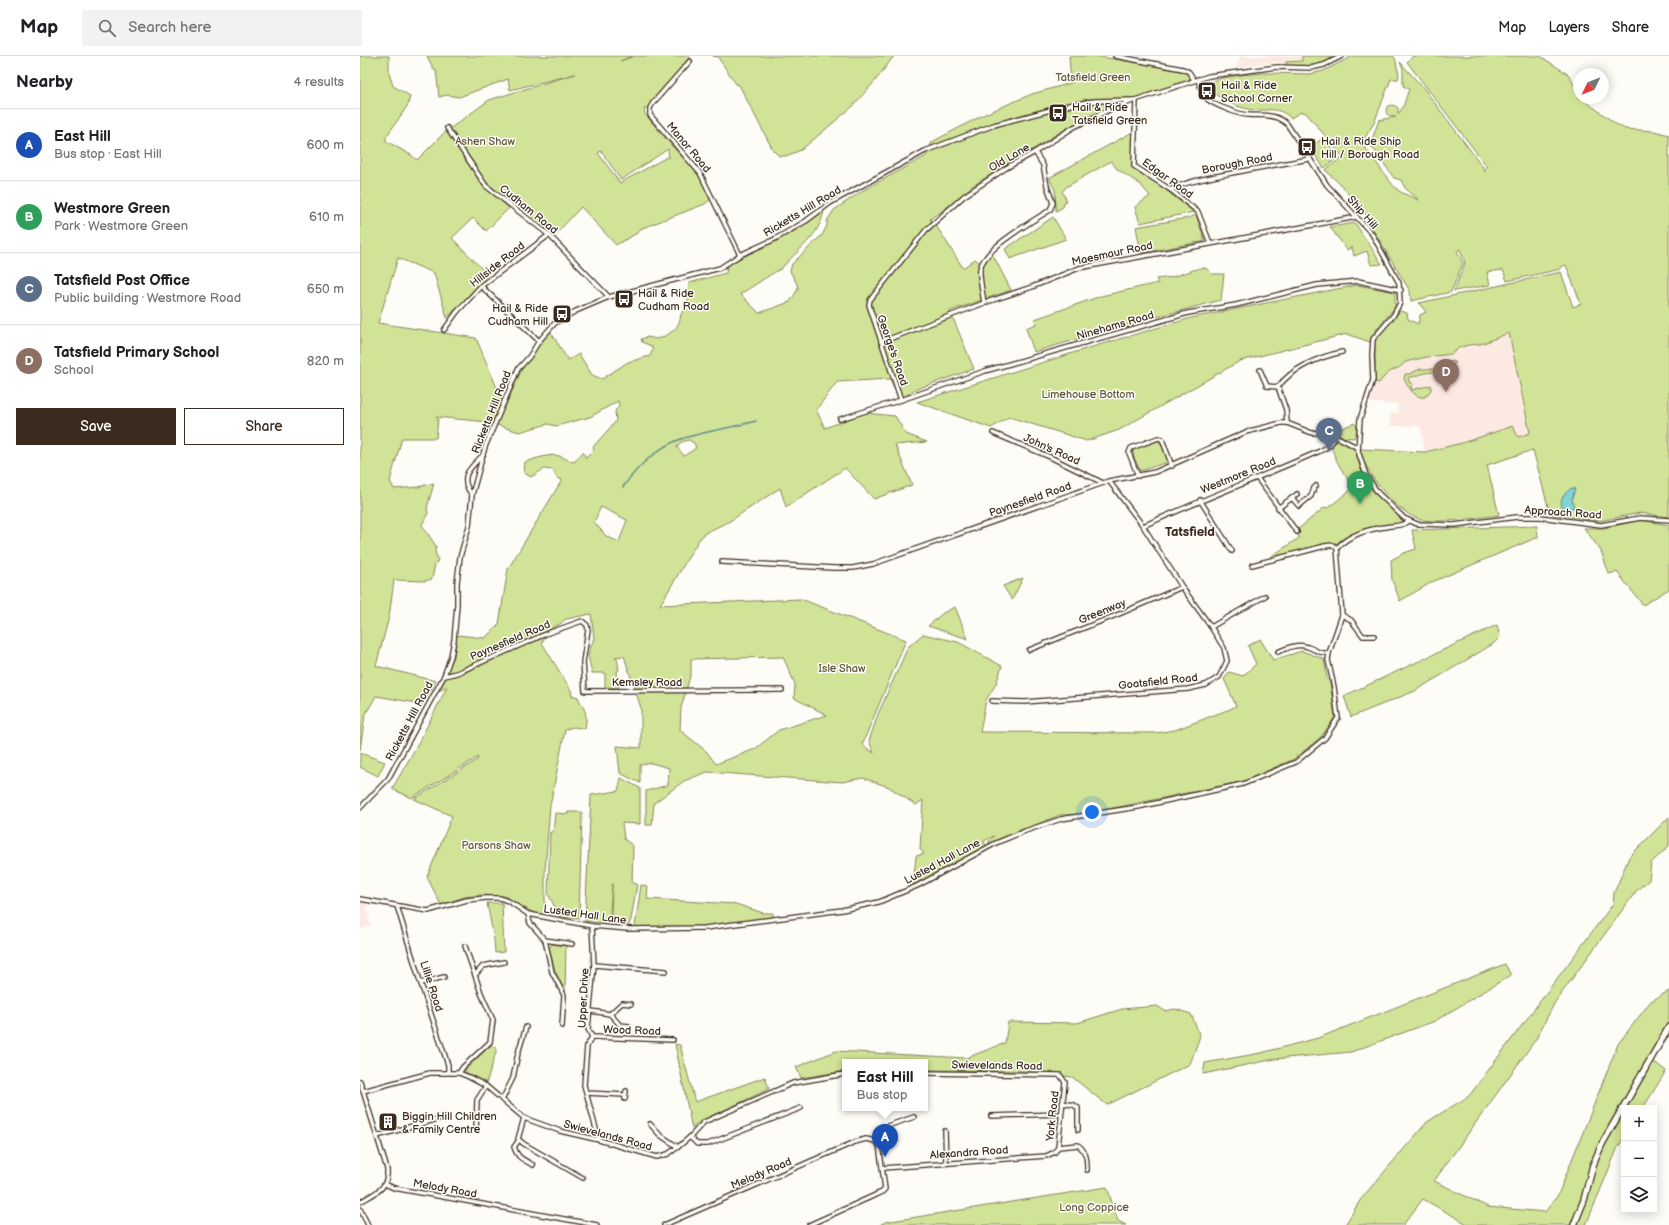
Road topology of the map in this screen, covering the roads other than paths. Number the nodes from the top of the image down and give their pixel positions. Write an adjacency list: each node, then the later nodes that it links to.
1 (1115, 56): 4 (street)
2 (1342, 56): 4 (street, Old Lane)
3 (690, 61): 13 (street, Manor Road)
4 (1196, 80): 5 (street, Old Lane); 8 (street, Ship Hill)
5 (1136, 100): 7 (street, Old Lane); 9 (street, Edgar Road); 13 (street, Ricketts Hill Road)
6 (447, 128): 11 (street, Cudham Road)
7 (1035, 152): 17 (street); 18 (street, Old Lane)
8 (1309, 159): 9 (street, Borough Road); 10 (street, Ship Hill)
9 (1171, 190): 12 (street, Edgar Road)
10 (1357, 217): 12 (street, Maesmaur Road); 15 (street, Ship Hill)
11 (549, 235): 14 (street, Hillside Road); 16 (street, Cudham Road)
12 (1210, 243): 17 (street, Maesmaur Road)
13 (740, 255): 16 (street, Ricketts Hill Road)
14 (481, 286): 19 (street, Hillside Road); 20 (street)
15 (1401, 290): 25 (street, Ninehams Road); 30 (street)
16 (609, 297): 20 (street, Ricketts Hill Road)
17 (984, 303): 21 (street, Maesmaur Road)
18 (869, 305): 21 (street, George's Road)
19 (444, 330)
20 (539, 341): 31 (street, Ricketts Hill Road)
21 (881, 342): 25 (street, George's Road)
22 (1342, 352): 24 (street)
23 (1260, 370): 24 (street)
24 (1278, 387): 27 (street)
25 (901, 400): 26 (street, Ninehams Road)
26 (840, 419)
27 (1287, 423): 29 (street); 32 (street, Paynesfield Road)
28 (993, 433): 36 (street, John's Road)
29 (1336, 437): 30 (street); 34 (street, Westmore Road)
30 (1358, 448): 44 (street)
31 (483, 455): 39 (street, Ricketts Hill Road); 39 (street)
32 (1172, 466): 33 (street, Paynesfield Road); 33 (street)
33 (1138, 476): 35 (street, Paynesfield Road)
34 (1257, 478): 41 (street, Westmore Road); 42 (street)
35 (1109, 481): 36 (street, Paynesfield Road); 45 (street, Goatsfield Road)
36 (1103, 483): 49 (street, Paynesfield Road)
37 (1316, 486): 40 (street)
38 (1297, 494): 40 (street)
39 (472, 496): 60 (street, Ricketts Hill Road)
40 (1292, 498): 42 (street)
41 (1200, 500): 45 (street, Westmore Road); 48 (street)
42 (1278, 508): 46 (street)
43 (1669, 520): 44 (street, Approach Road)
44 (1409, 521): 47 (street)
45 (1143, 526): 51 (street, Goatsfield Road)
46 (1297, 532)
47 (1337, 548): 50 (street); 53 (street, Lusted Hall Lane)
48 (1232, 550)
49 (722, 562)
50 (1252, 566)
51 (1182, 587): 55 (street, Goatsfield Road); 57 (street, Greenway)
52 (1265, 596): 55 (street)
53 (1342, 615): 56 (street); 59 (street, Lusted Hall Lane)
54 (582, 622): 60 (street, Paynesfield Road); 61 (street, Kemsley Road)
55 (1212, 627): 62 (street, Goatsfield Road)
56 (1374, 636)
57 (1028, 650)
58 (1278, 652): 59 (street)
59 (1329, 653): 67 (street, Lusted Hall Lane)
60 (444, 676): 63 (street, Ricketts Hill Road)
61 (782, 690)
62 (992, 701)
63 (360, 808)
64 (360, 899): 65 (street, Lusted Hall Lane)
65 (397, 906): 66 (street, Lusted Hall Lane); 76 (street, Lillie Road)
66 (528, 914): 67 (street, Lusted Hall Lane); 68 (street)
67 (592, 926): 72 (street, Upper Drive)
68 (545, 940): 69 (street); 80 (street)
69 (572, 944)
70 (465, 946): 74 (street)
71 (504, 962): 74 (street)
72 (594, 965): 73 (street); 78 (street, Upper Drive)
73 (666, 971)
74 (476, 974): 87 (street)
75 (444, 976): 76 (street)
76 (421, 983): 86 (street, Lillie Road)
77 (631, 1004): 79 (street)
78 (590, 1011): 79 (street); 84 (street, Upper Drive)
79 (610, 1014): 81 (street)
80 (562, 1026)
81 (629, 1026)
82 (526, 1027): 96 (street)
83 (1669, 1027): 128 (street)
84 (592, 1037): 85 (street, Wood Road); 95 (street, Upper Drive)
85 (673, 1040)
86 (448, 1072): 87 (street, Swievelands Road); 93 (street, Swievelands Road)
87 (459, 1073): 92 (street, Swievelands Road)
88 (928, 1073): 91 (street, Swievelands Road)
89 (842, 1075): 109 (street, Swievelands Road)
90 (360, 1081): 93 (street)
91 (1065, 1082): 97 (street, York Road)
92 (486, 1086): 96 (street, Swievelands Road); 107 (street)
93 (363, 1091): 108 (street)
94 (626, 1091): 95 (street)
95 (587, 1093): 111 (street, Upper Drive)
96 (502, 1100): 102 (street, Swievelands Road)
97 (1062, 1103): 99 (street, York Road); 105 (street)
98 (801, 1108): 109 (street)
99 (1061, 1114): 100 (street); 114 (street, York Road)
100 (992, 1116)
101 (914, 1117): 112 (street)
102 (524, 1118): 110 (street); 111 (street, Swievelands Road)
103 (438, 1119): 108 (street)
104 (650, 1124): 113 (street)
105 (1078, 1130)
106 (945, 1131): 116 (street)
107 (476, 1132)
108 (378, 1136): 121 (street)
109 (690, 1137): 113 (street, Swievelands Road)
110 (520, 1140): 117 (street); 120 (street)
111 (599, 1140): 113 (street, Swievelands Road)
112 (875, 1141): 118 (street); 126 (street, Melody Road)
113 (678, 1147)
114 (1058, 1147): 115 (street, York Road); 119 (street)
115 (1056, 1152): 116 (street, Alexandra Road)
116 (946, 1163): 118 (street, Alexandra Road)
117 (533, 1165)
118 (883, 1168): 127 (street)
119 (1087, 1170)
120 (583, 1178)
121 (385, 1184): 122 (street); 125 (street, Melody Road)
122 (360, 1202)
123 (360, 1209): 124 (street)
124 (368, 1225)
125 (597, 1225)
126 (664, 1225)
127 (809, 1225)
128 (1574, 1225)

